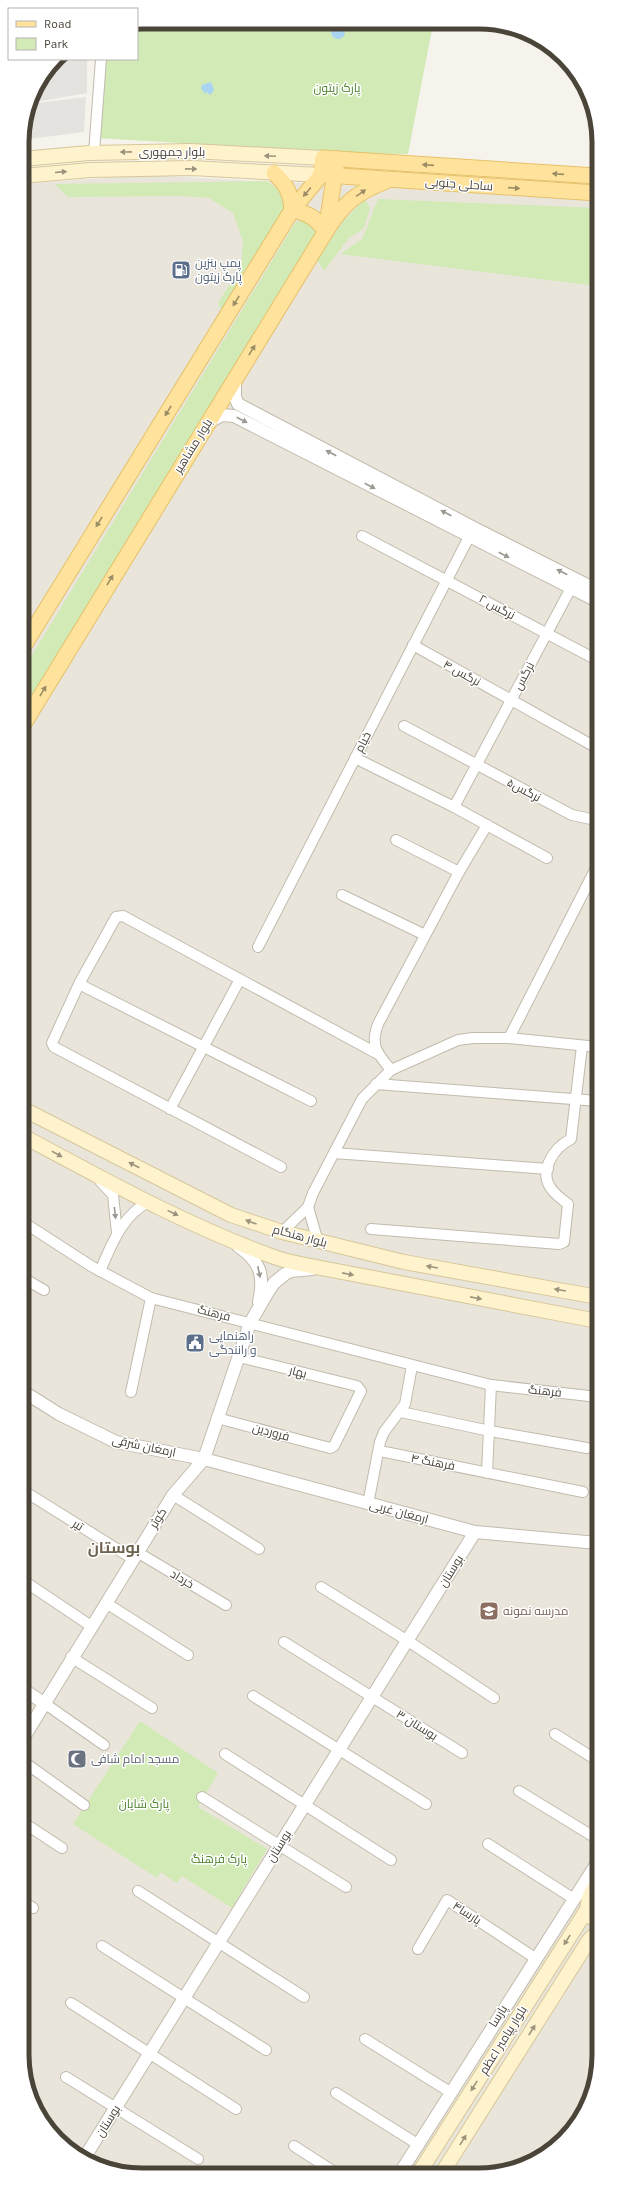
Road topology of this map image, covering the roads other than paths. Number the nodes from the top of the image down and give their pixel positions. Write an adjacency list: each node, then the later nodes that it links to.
1 (101, 60): 2 (street)
2 (94, 153): 3 (main road, بلوار جمهوری); 4 (main road, بلوار جمهوری, one-way to 2)
3 (29, 158)
4 (330, 159): 7 (main road, بلوار مشاهیر); 8 (main road, ساحلی جنوبی, one-way to 4)
5 (274, 173): 6 (main road, بلوار جمهوری, one-way to 5); 7 (main road, بلوار جمهوری); 11 (main road)
6 (29, 175)
7 (328, 176): 9 (main road, ساحلی جنوبی); 11 (main road, one-way to 11); 12 (main road, بلوار مشاهیر)
8 (592, 176)
9 (389, 180): 10 (main road, ساحلی جنوبی, one-way to 10); 12 (main road, one-way to 9)
10 (592, 193)
11 (292, 210): 12 (main road); 22 (main road, one-way to 22)
12 (326, 232): 13 (main road, بلوار مشاهیر, one-way to 12)
13 (235, 376): 14 (main road, بلوار مشاهیر); 15 (street, one-way to 13)
14 (206, 423): 15 (street, one-way to 15); 26 (main road, بلوار مشاهیر, one-way to 14)
15 (471, 532): 17 (street, خیام); 18 (street, one-way to 18); 19 (street, one-way to 15)
16 (362, 536): 17 (street, نرگس ۲)
17 (447, 580): 21 (street, نرگس ۲); 23 (street, خیام)
18 (571, 588): 20 (street); 21 (street, نرگس)
19 (592, 588)
20 (592, 598)
21 (547, 633): 24 (street, نرگس ۲); 25 (street, نرگس)
22 (29, 637)
23 (413, 645): 25 (street, نرگس ۴); 29 (street, خیام)
24 (592, 657)
25 (511, 700): 28 (street, نرگس ۴); 30 (street, نرگس)
26 (29, 714)
27 (404, 726): 30 (street, نرگس۵)
28 (592, 745)
29 (355, 758): 31 (street); 40 (street, خیام)
30 (477, 765): 31 (street, نرگس); 32 (street, نرگس۵)
31 (454, 807): 33 (street)
32 (592, 820)
33 (487, 825): 35 (street); 36 (street)
34 (396, 840): 36 (street)
35 (547, 858)
36 (459, 872): 39 (street)
37 (592, 876): 43 (street)
38 (342, 895): 39 (street)
39 (425, 935): 47 (street)
40 (258, 947)
41 (239, 981): 42 (street); 44 (street); 47 (street)
42 (79, 984): 44 (street); 53 (street)
43 (509, 1038): 45 (street); 48 (street)
44 (204, 1046): 52 (street); 53 (street)
45 (582, 1046): 46 (street); 50 (street)
46 (592, 1047)
47 (378, 1054): 48 (street)
48 (391, 1070): 49 (street)
49 (376, 1084): 50 (street); 56 (street)
50 (576, 1099): 51 (street); 58 (street)
51 (592, 1100)
52 (311, 1101)
53 (170, 1109): 57 (street)
54 (29, 1112): 64 (main road, بلوار هنگام, one-way to 54)
55 (29, 1139): 59 (main road, one-way to 59)
56 (334, 1153): 58 (street); 61 (street)
57 (281, 1167)
58 (548, 1169): 63 (street)
59 (92, 1173): 60 (main road); 65 (street, one-way to 65)
60 (150, 1201): 65 (street); 66 (main road, one-way to 66)
61 (308, 1207): 64 (street); 67 (street)
62 (29, 1226): 69 (street, فرهنگ)
63 (372, 1229)
64 (282, 1232): 67 (main road, بلوار هنگام)
65 (117, 1234): 69 (street)
66 (223, 1236): 68 (main road); 76 (street, کوثر, one-way to 76)
67 (318, 1242): 71 (main road, بلوار هنگام, one-way to 67)
68 (321, 1268): 75 (main road, one-way to 75); 76 (street, کوثر)
69 (100, 1271): 74 (street, فرهنگ)
70 (29, 1281): 72 (street)
71 (509, 1281): 73 (main road, بلوار هنگام, one-way to 71); 75 (main road)
72 (44, 1290)
73 (592, 1296)
74 (151, 1298): 78 (street, فرهنگ); 82 (street)
75 (505, 1304): 77 (main road)
76 (257, 1311): 78 (street, کوثر)
77 (592, 1320)
78 (250, 1324): 79 (street, کوثر); 80 (street, فرهنگ)
79 (239, 1357): 86 (street, کوثر); 88 (street, بهار)
80 (412, 1366): 81 (street, فرهنگ); 85 (street)
81 (491, 1385): 84 (street, فرهنگ); 87 (street)
82 (131, 1392)
83 (29, 1395): 91 (street, ارمغان شرقی)
84 (592, 1396)
85 (401, 1412): 87 (street); 90 (street)
86 (217, 1418): 88 (street, فروردین); 91 (street, کوثر)
87 (490, 1431): 89 (street); 92 (street)
88 (325, 1447)
89 (587, 1448)
90 (380, 1451): 92 (street, فرهنگ ۴); 96 (street)
91 (204, 1459): 95 (street, کوثر); 96 (street, ارمغان غربی)
92 (487, 1472): 93 (street, فرهنگ ۴)
93 (583, 1492)
94 (29, 1494): 100 (street, تیر)
95 (173, 1495): 99 (street); 100 (street, کوثر)
96 (368, 1504): 97 (street, ارمغان غربی)
97 (475, 1532): 98 (street, ارمغان غربی); 106 (street, بوستان)
98 (592, 1542)
99 (259, 1549)
100 (135, 1555): 103 (street, کوثر); 104 (street, خرداد)
101 (29, 1584): 105 (street)
102 (321, 1587): 106 (street)
103 (106, 1603): 105 (street, کوثر); 108 (street)
104 (226, 1605)
105 (91, 1626): 109 (street, کوثر)
106 (408, 1641): 112 (street, بوستان); 113 (street)
107 (284, 1642): 112 (street, بوستان ۳)
108 (188, 1655)
109 (71, 1657): 114 (street, کوثر); 115 (street)
110 (29, 1693): 114 (street)
111 (253, 1696): 119 (street)
112 (372, 1696): 119 (street, بوستان); 120 (street, بوستان ۳)
113 (494, 1698)
114 (44, 1703): 116 (street, کوثر); 118 (street)
115 (152, 1708)
116 (29, 1728)
117 (555, 1734): 122 (street)
118 (104, 1745)
119 (339, 1749): 126 (street, بوستان); 127 (street)
120 (462, 1753)
121 (225, 1754): 126 (street)
122 (592, 1757)
123 (29, 1766): 128 (street)
124 (519, 1791): 130 (street)
125 (202, 1797): 132 (street)
126 (305, 1804): 132 (street, بوستان); 134 (street)
127 (426, 1804)
128 (84, 1805)
129 (29, 1826): 133 (street)
130 (592, 1836)
131 (488, 1844): 139 (street)
132 (280, 1845): 136 (street); 145 (street, بوستان)
133 (62, 1848)
134 (391, 1860)
135 (592, 1870): 139 (street, پارسا)
136 (346, 1887)
137 (138, 1891): 145 (street)
138 (592, 1892): 142 (main road, بلوار پیامبر اعظم)
139 (574, 1899): 148 (street, پارسا)
140 (29, 1905): 141 (street)
141 (33, 1908)
142 (588, 1908): 143 (main road); 166 (main road, بلوار پیامبر اعظم, one-way to 166)
143 (592, 1917)
144 (592, 1937): 167 (main road, بلوار پیامبر اعظم, one-way to 144)
145 (219, 1943): 149 (street); 150 (street, بوستان)
146 (102, 1946): 150 (street)
147 (418, 1949): 148 (street, پارسا۴)
148 (535, 1958): 156 (street, پارسا)
149 (304, 1997)
150 (185, 1998): 153 (street); 154 (street, بوستان)
151 (71, 2003): 154 (street)
152 (365, 2039): 156 (street)
153 (266, 2050)
154 (150, 2053): 158 (street, بوستان); 159 (street)
155 (66, 2077): 158 (street)
156 (450, 2092): 160 (street, پارسا)
157 (336, 2093): 160 (street)
158 (116, 2108): 162 (street, بوستان); 163 (street)
159 (236, 2109)
160 (418, 2145): 165 (street, پارسا)
161 (294, 2146): 164 (street)
162 (87, 2154)
163 (198, 2160)
164 (328, 2168)
165 (403, 2168)
166 (422, 2168)
167 (445, 2168)

